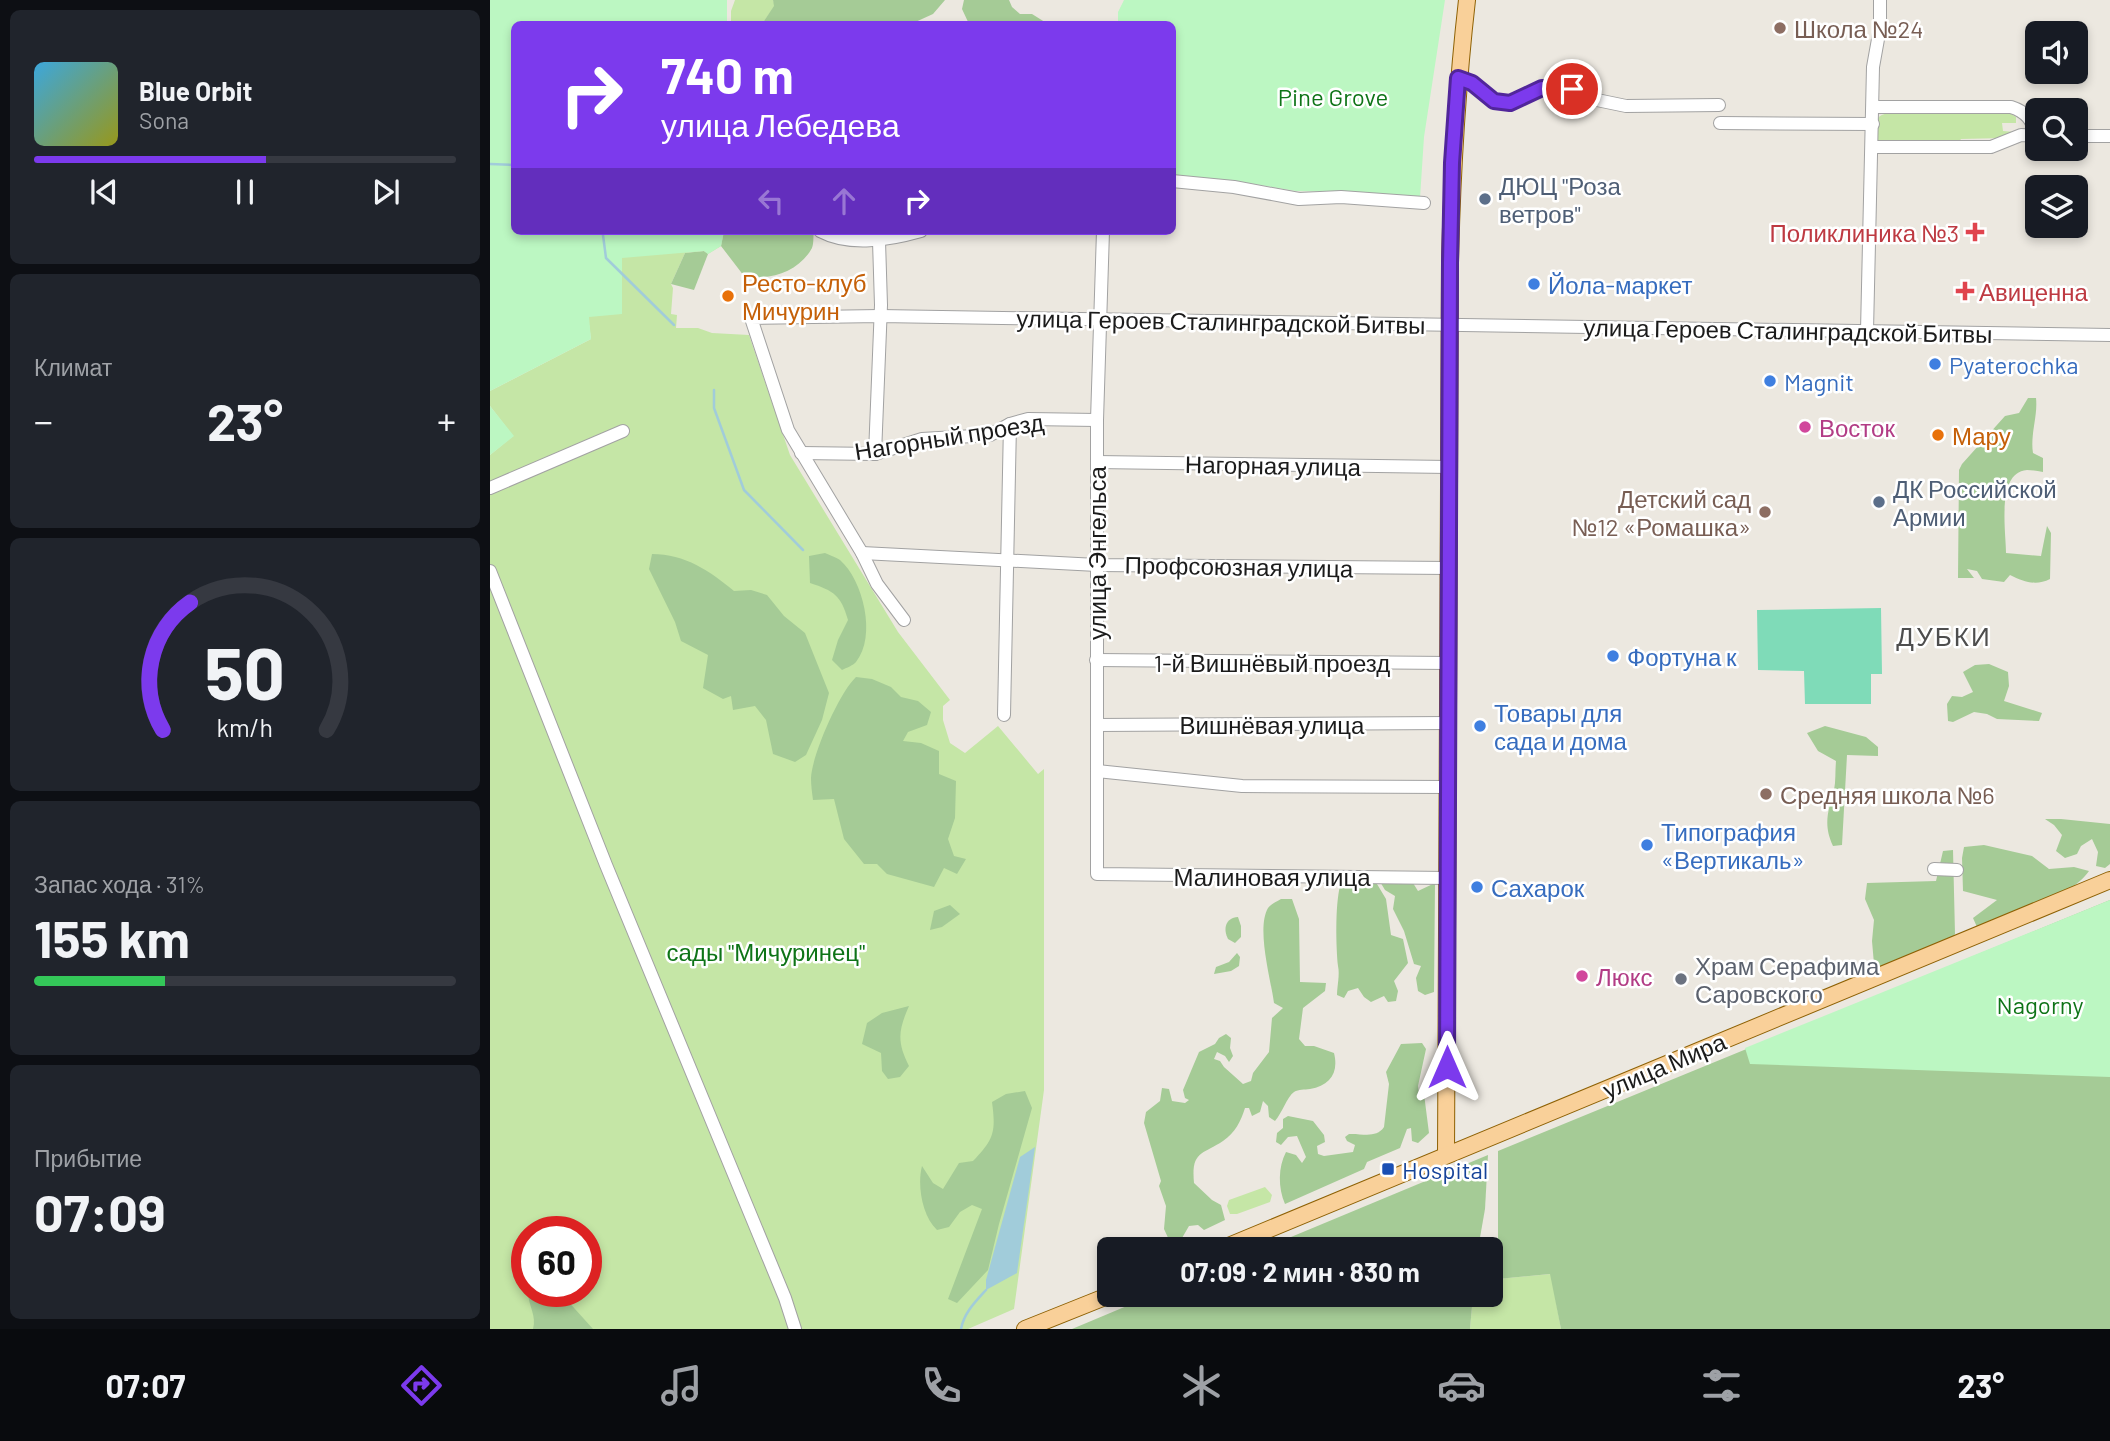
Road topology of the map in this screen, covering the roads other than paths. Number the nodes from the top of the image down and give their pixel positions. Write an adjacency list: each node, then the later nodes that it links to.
1 (1467, 0): 3 (main road)
2 (1880, 0): 5 (street)
3 (1458, 78): 4 (street); 21 (main road)
4 (1719, 105)
5 (1873, 107): 6 (street); 8 (street)
6 (2025, 113)
7 (1720, 123): 8 (street)
8 (1873, 124): 12 (street)
9 (2025, 135): 12 (street)
10 (2088, 136): 11 (street)
11 (2110, 136)
12 (1872, 147): 22 (street)
13 (1176, 181): 14 (street)
14 (1424, 203)
15 (837, 235): 18 (street)
16 (904, 235): 18 (street)
17 (1103, 235): 20 (street, улица Энгельса)
18 (879, 241): 19 (street)
19 (880, 316): 20 (street, улица Героев Сталинградской Битвы); 27 (street, улица Героев Сталинградской Битвы); 28 (street)
20 (1100, 319): 21 (street, улица Героев Сталинградской Битвы); 24 (street, улица Энгельса)
21 (1450, 325): 22 (street, улица Героев Сталинградской Битвы); 30 (main road)
22 (1867, 331): 23 (street, улица Героев Сталинградской Битвы)
23 (2110, 335)
24 (1097, 420): 25 (street, Нагорный проезд); 29 (street, улица Энгельса)
25 (1010, 424): 28 (street, Нагорный проезд); 33 (street)
26 (623, 431): 31 (street)
27 (801, 453): 28 (street, Нагорный проезд); 32 (street)
28 (876, 454)
29 (1097, 462): 30 (street, Нагорная улица); 34 (street, улица Энгельса)
30 (1449, 467): 35 (main road)
31 (490, 488)
32 (862, 553): 33 (street, Профсоюзная улица); 37 (street)
33 (1006, 561): 34 (street, Профсоюзная улица); 40 (street)
34 (1097, 565): 35 (street, Профсоюзная улица); 38 (street, улица Энгельса)
35 (1449, 568): 39 (main road)
36 (490, 571): 53 (street)
37 (904, 620)
38 (1096, 660): 39 (street, 1-й Вишнёвый проезд); 42 (street, улица Энгельса)
39 (1448, 663): 41 (main road)
40 (1004, 715)
41 (1448, 723): 42 (street, Вишнёвая улица); 44 (main road)
42 (1097, 725): 43 (street, улица Энгельса)
43 (1097, 771): 44 (street); 47 (street, улица Энгельса)
44 (1448, 786): 48 (main road)
45 (1934, 869): 46 (street)
46 (1957, 870)
47 (1097, 874): 48 (street, Малиновая улица)
48 (1447, 878): 50 (main road)
49 (2110, 880): 50 (main road, улица Мира)
50 (1446, 1155): 51 (main road, улица Мира)
51 (1250, 1237)
52 (1097, 1300): 54 (main road)
53 (795, 1329)
54 (1025, 1329)

